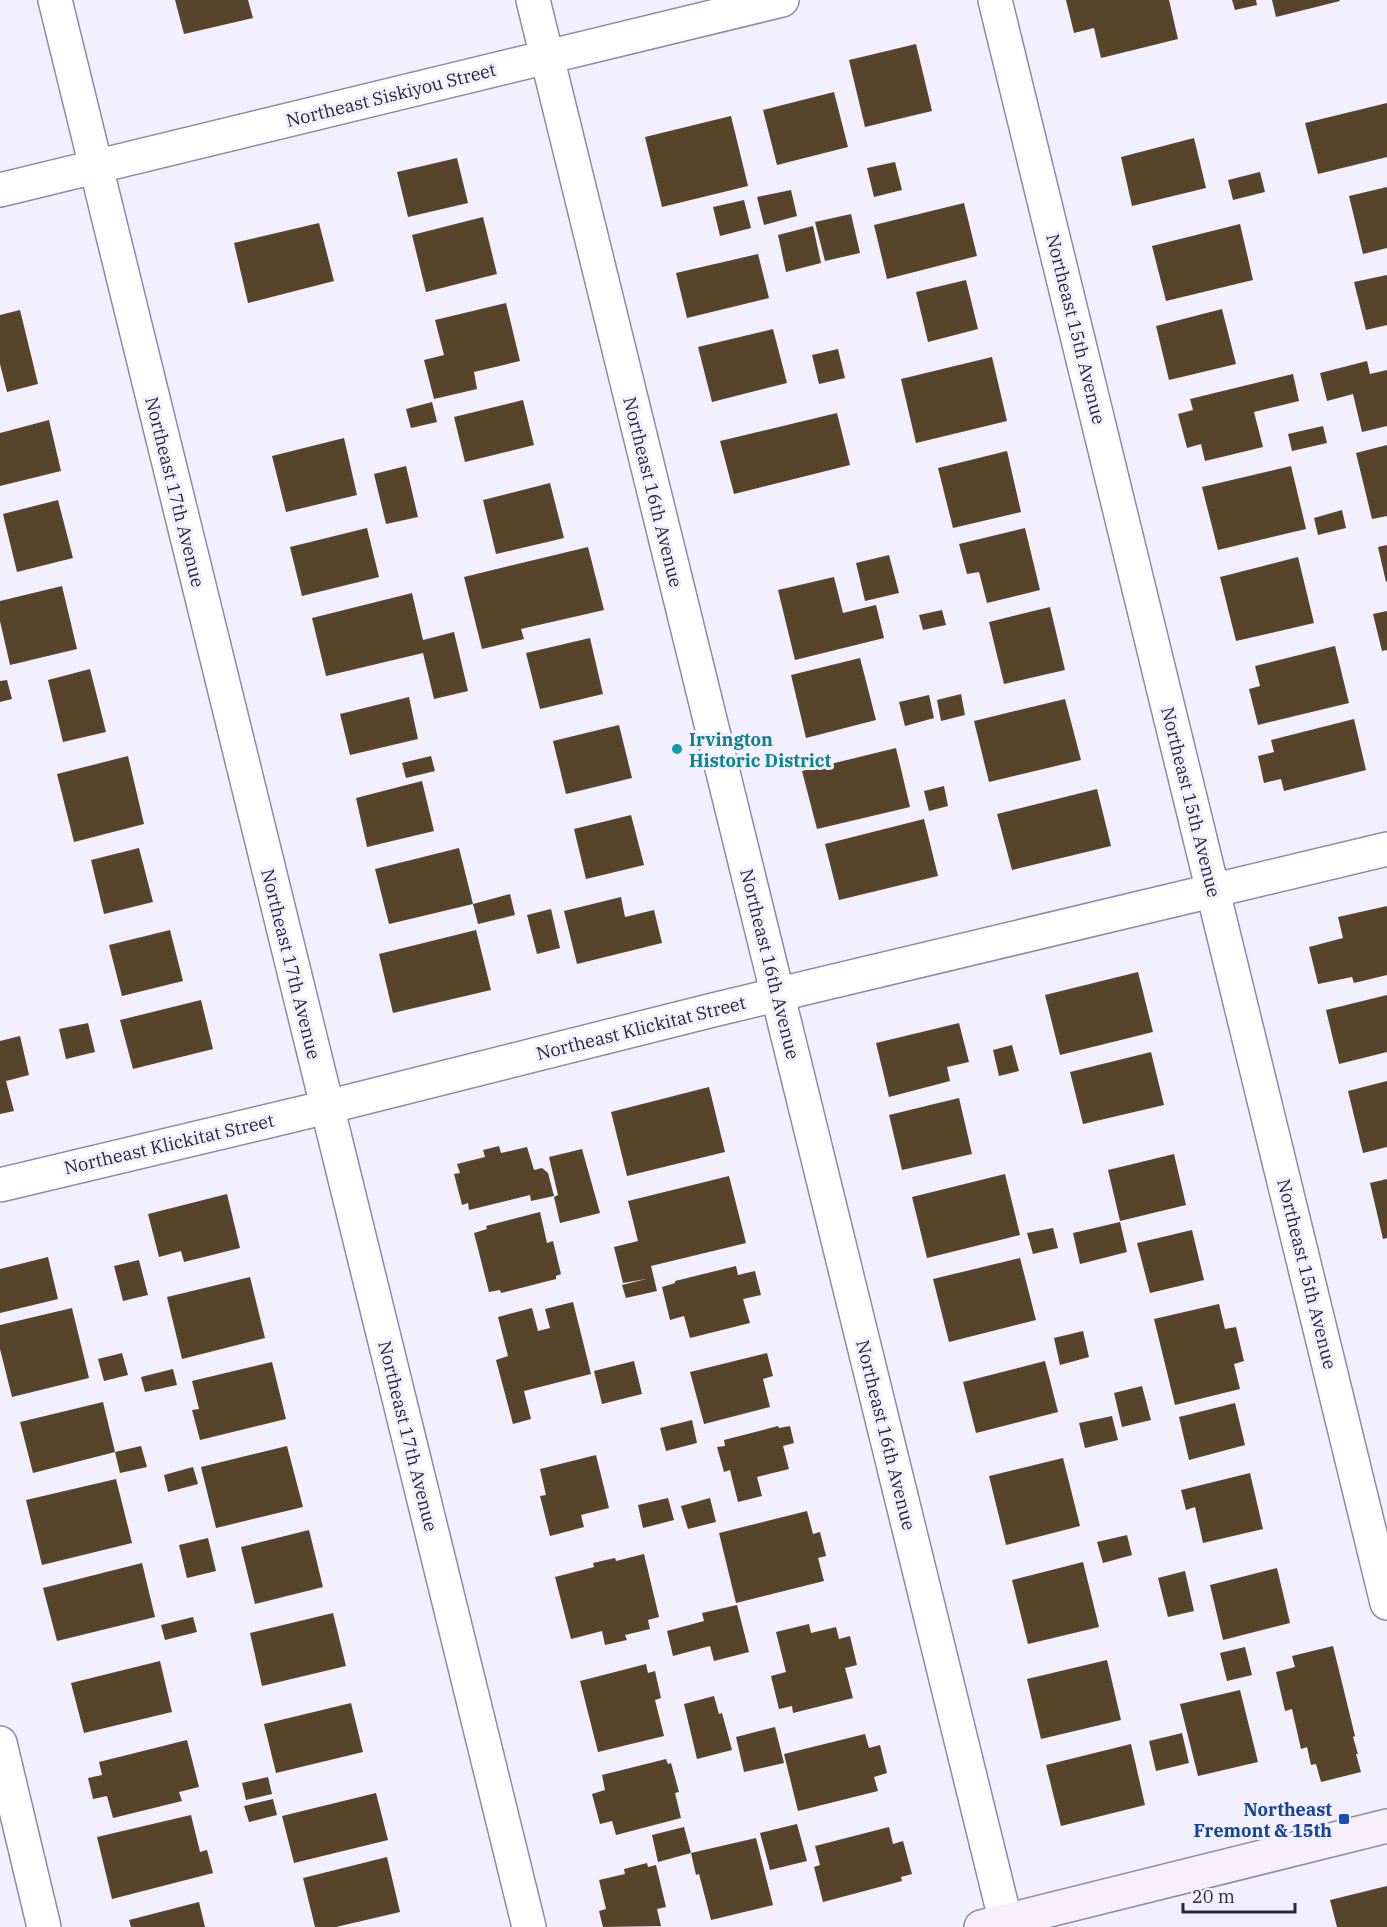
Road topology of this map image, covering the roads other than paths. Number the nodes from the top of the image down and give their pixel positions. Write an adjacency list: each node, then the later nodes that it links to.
1 (55, 0): 6 (street, Northeast 17th Avenue)
2 (532, 0): 5 (street, Northeast 16th Avenue)
3 (782, 0): 5 (street, Northeast Siskiyou Street)
4 (995, 0): 9 (street, Northeast 15th Avenue)
5 (546, 57): 6 (street, Northeast Siskiyou Street); 10 (street, Northeast 16th Avenue)
6 (95, 166): 7 (street, Northeast Siskiyou Street); 11 (street, Northeast 17th Avenue)
7 (0, 190)
8 (1387, 849): 9 (street, Northeast Klickitat Street)
9 (1213, 891): 10 (street, Northeast Klickitat Street); 13 (street, Northeast 15th Avenue)
10 (777, 995): 11 (street, Northeast Klickitat Street); 16 (street, Northeast 16th Avenue)
11 (327, 1107): 12 (street, Northeast Klickitat Street); 18 (street, Northeast 17th Avenue)
12 (0, 1185)
13 (1387, 1603)
14 (0, 1743): 17 (street)
15 (1387, 1826): 16 (main road)
16 (998, 1925)
17 (44, 1927)
18 (529, 1927)

